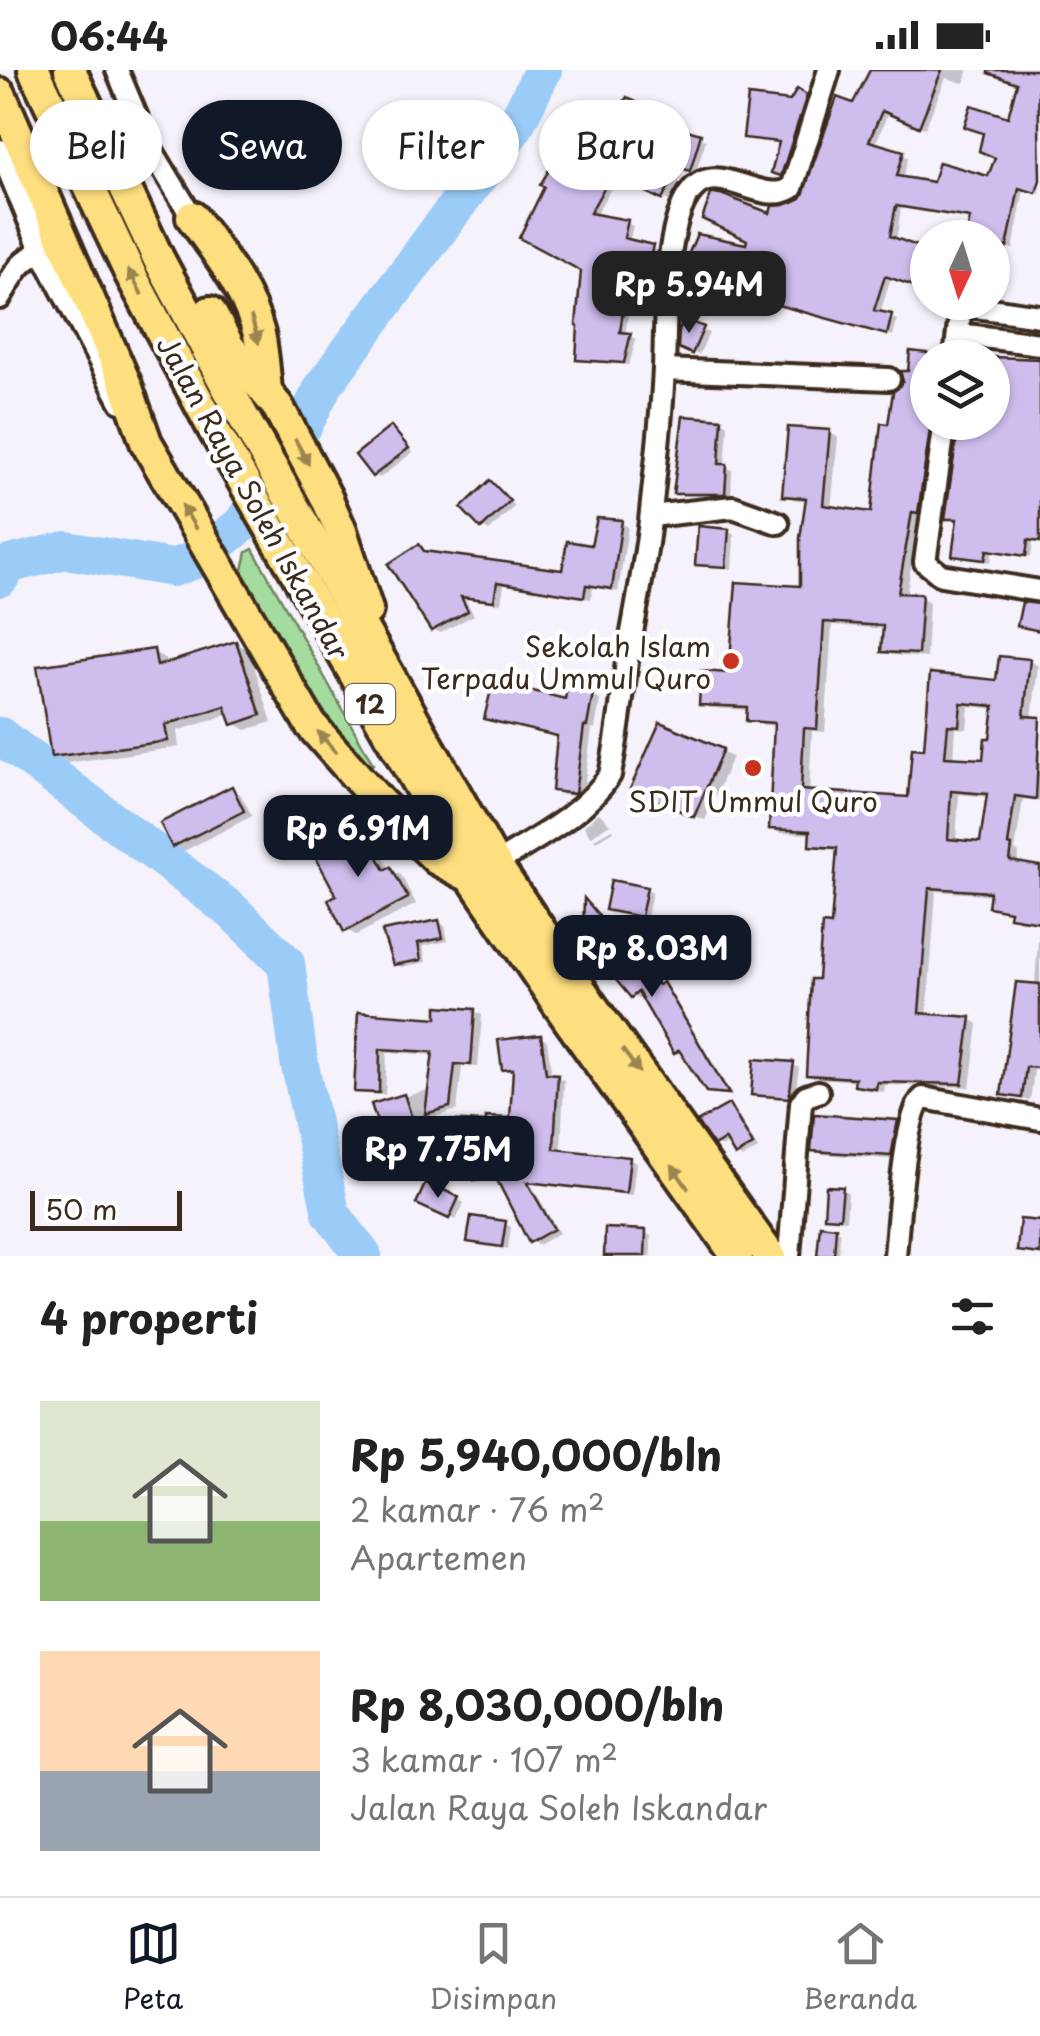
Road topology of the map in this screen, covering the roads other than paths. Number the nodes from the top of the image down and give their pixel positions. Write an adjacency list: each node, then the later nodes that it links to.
1 (34, 70): 24 (highway, Jalan Raya Soleh Iskandar / 12, one-way to 1)
2 (70, 70): 23 (highway, Jalan Raya Soleh Iskandar / 12)
3 (90, 70): 17 (highway)
4 (117, 70): 8 (street)
5 (830, 70): 15 (street)
6 (0, 94): 19 (highway)
7 (0, 150): 9 (street)
8 (192, 217): 17 (highway, one-way to 17)
9 (42, 252): 10 (street); 19 (street)
10 (0, 298)
11 (1040, 316): 12 (street)
12 (958, 334): 13 (street); 14 (street)
13 (957, 340)
14 (1040, 344)
15 (664, 370): 16 (street); 20 (street)
16 (889, 379)
17 (272, 398): 23 (highway, one-way to 23)
18 (943, 440): 22 (street)
19 (148, 445): 24 (highway, one-way to 19)
20 (651, 516): 21 (street); 24 (street)
21 (778, 523)
22 (1040, 591)
23 (392, 684): 24 (highway, Jalan Raya Soleh Iskandar / 12)
24 (484, 871): 27 (highway, Jalan Raya Soleh Iskandar / 12, one-way to 24); 28 (highway, Jalan Raya Soleh Iskandar / 12, one-way to 28)
25 (818, 1092): 29 (street)
26 (1040, 1119): 30 (street)
27 (737, 1256)
28 (770, 1256)
29 (789, 1256)
30 (895, 1256)

